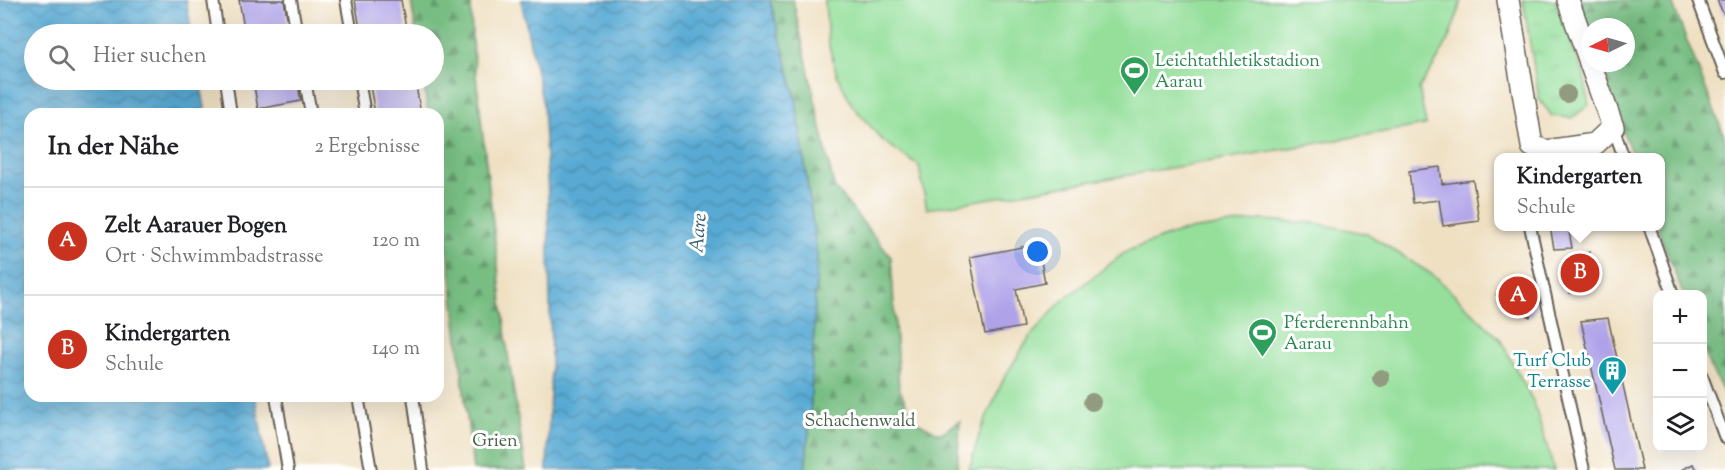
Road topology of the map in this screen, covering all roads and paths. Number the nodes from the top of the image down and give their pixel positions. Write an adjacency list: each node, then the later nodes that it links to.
1 (213, 0): 7 (lane)
2 (291, 0): 8 (lane)
3 (346, 0): 9 (lane)
4 (1508, 0): 20 (street)
5 (1568, 0): 10 (street)
6 (1698, 0): 12 (lane)
7 (217, 24)
8 (295, 24)
9 (350, 24)
10 (1581, 37)
11 (1593, 72): 19 (street)
12 (1725, 73)
13 (227, 90): 16 (lane)
14 (306, 90): 17 (lane)
15 (361, 90): 18 (lane)
16 (230, 108)
17 (309, 108)
18 (364, 108)
19 (1613, 127): 20 (street); 21 (lane)
20 (1531, 152)
21 (1622, 153)
22 (1531, 231): 33 (lane)
23 (1651, 231): 24 (lane)
24 (1672, 290)
25 (1707, 389): 29 (lane)
26 (277, 402): 30 (lane)
27 (359, 402): 31 (lane)
28 (413, 402): 32 (lane)
29 (1725, 438)
30 (288, 470)
31 (371, 470)
32 (423, 470)
33 (1584, 470)

